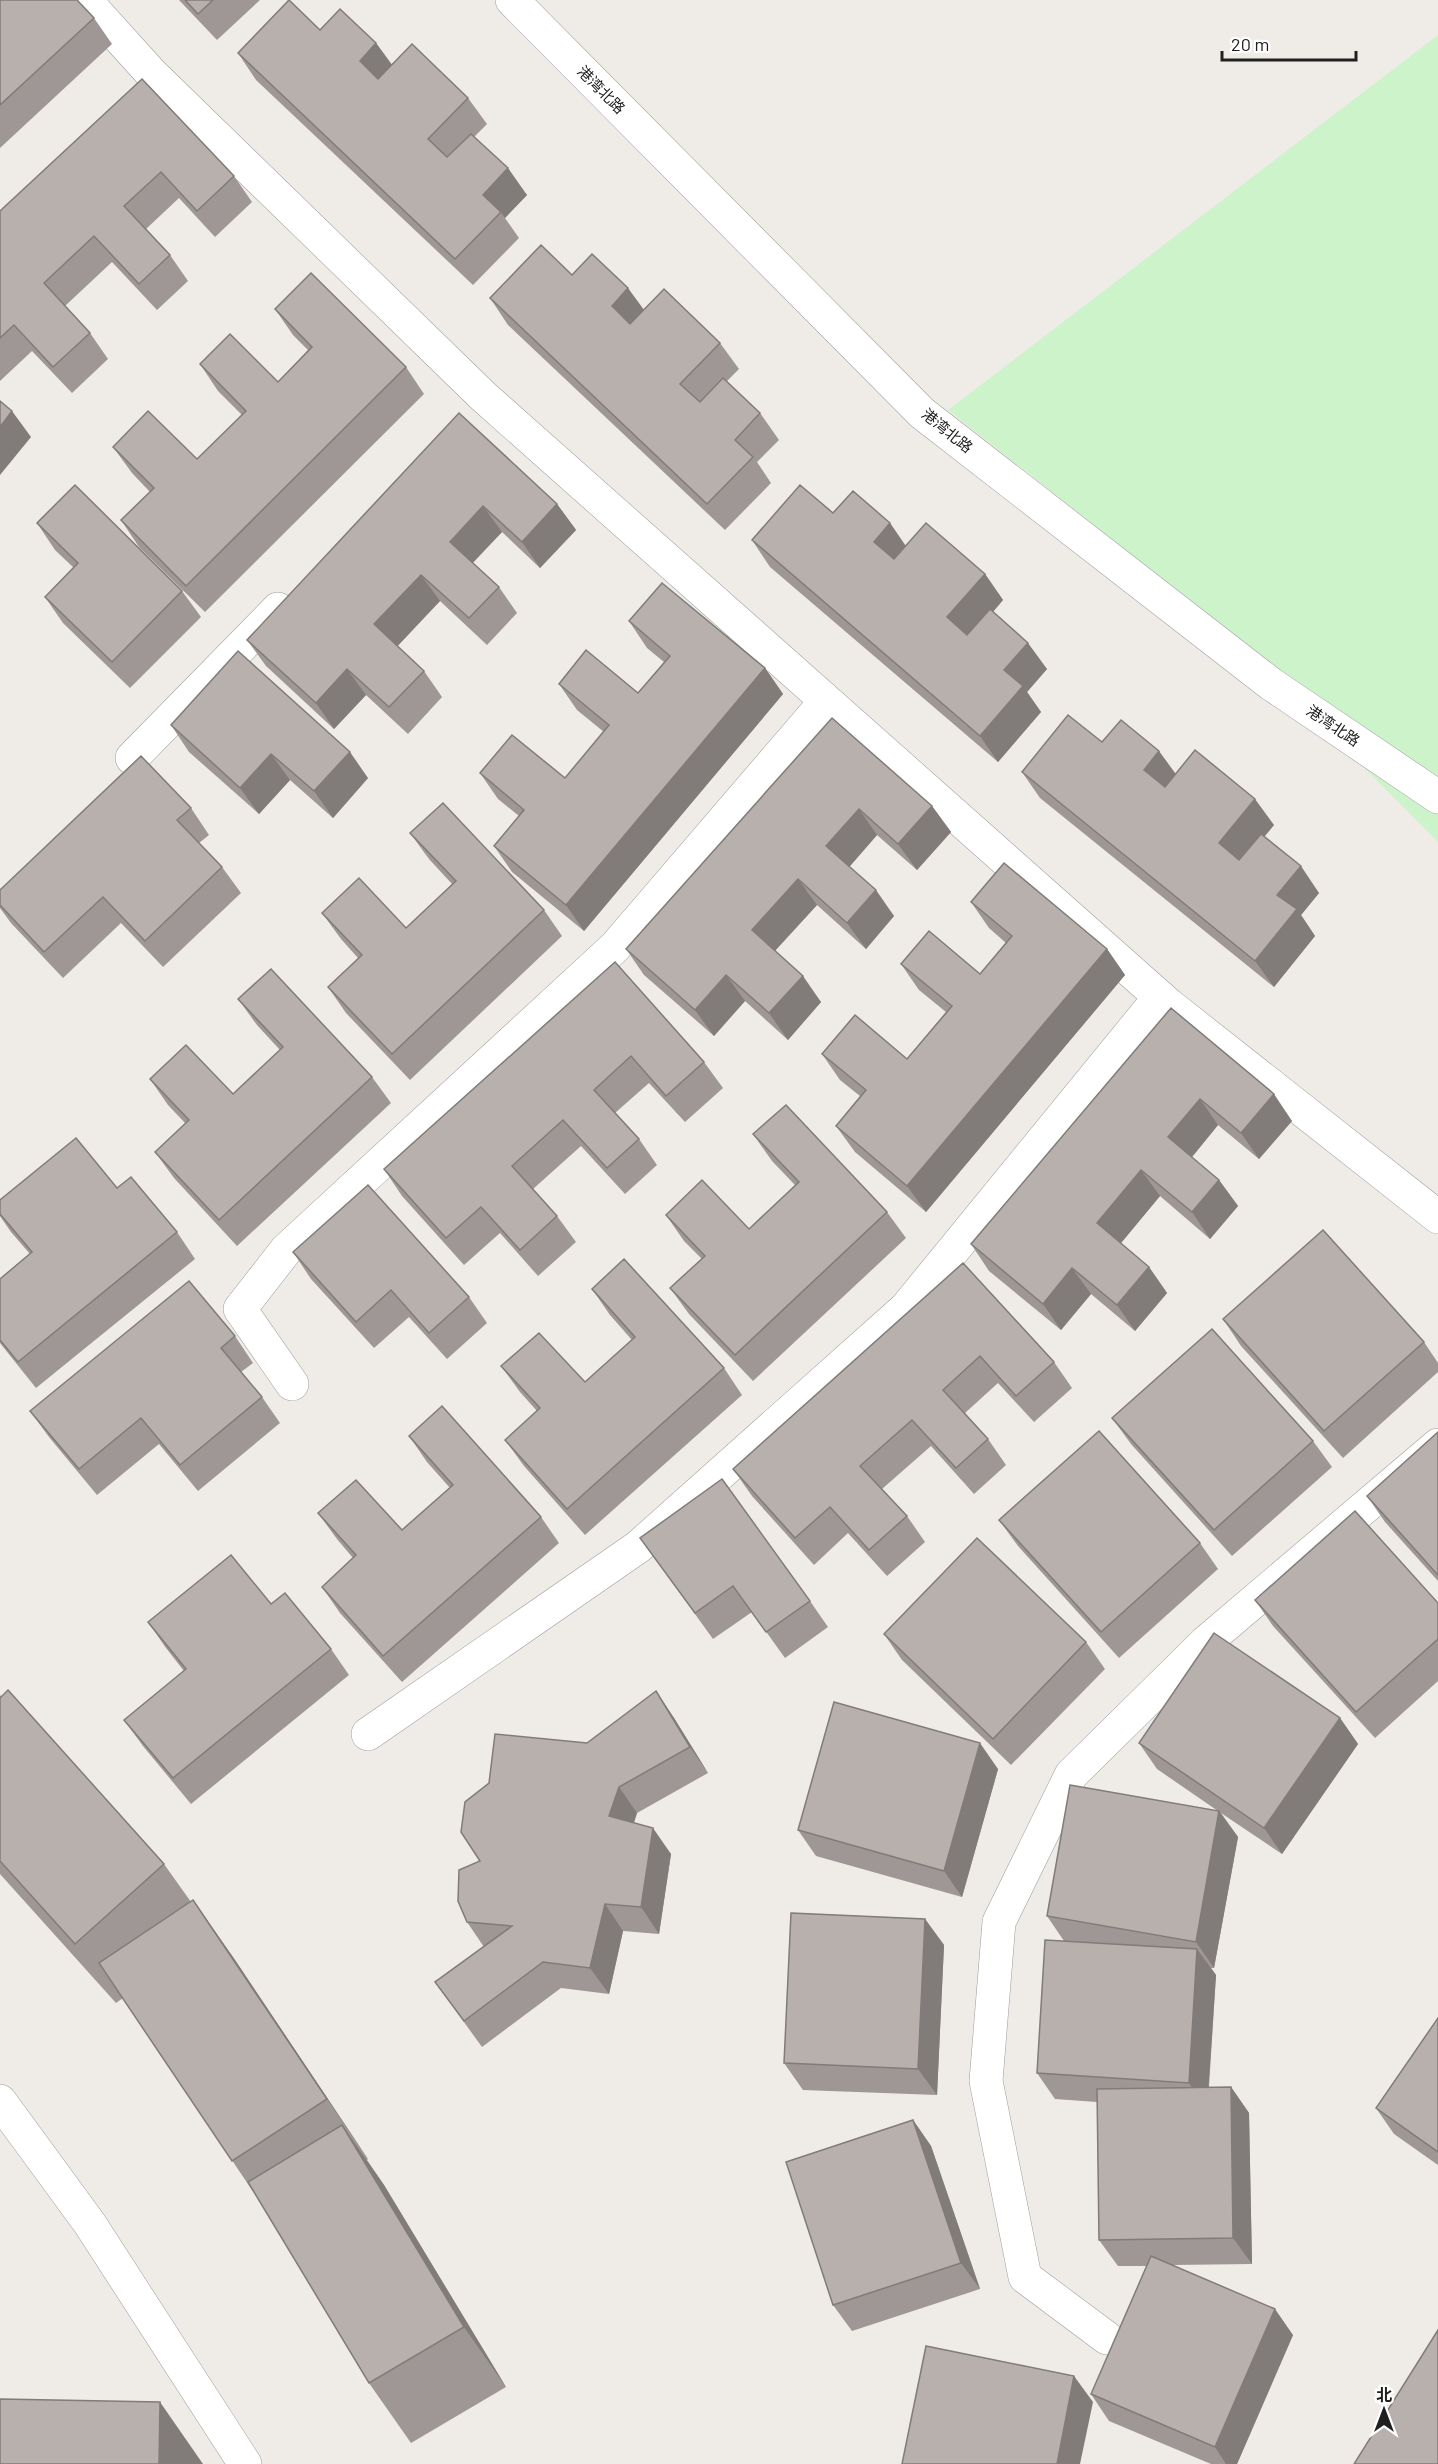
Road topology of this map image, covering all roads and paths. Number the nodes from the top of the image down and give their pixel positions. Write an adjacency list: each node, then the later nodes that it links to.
1 (85, 0): 3 (street)
2 (512, 0): 8 (street, 港湾北路)
3 (151, 73): 4 (street); 6 (street)
4 (126, 98)
5 (300, 586): 7 (street)
6 (826, 701): 9 (street); 11 (street)
7 (132, 758)
8 (1438, 797)
9 (1160, 997): 10 (street); 13 (street)
10 (1438, 1216)
11 (292, 1384)
12 (1438, 1445): 15 (street)
13 (368, 1734)
14 (0, 2101): 16 (street)
15 (1107, 2337)
16 (245, 2464)

